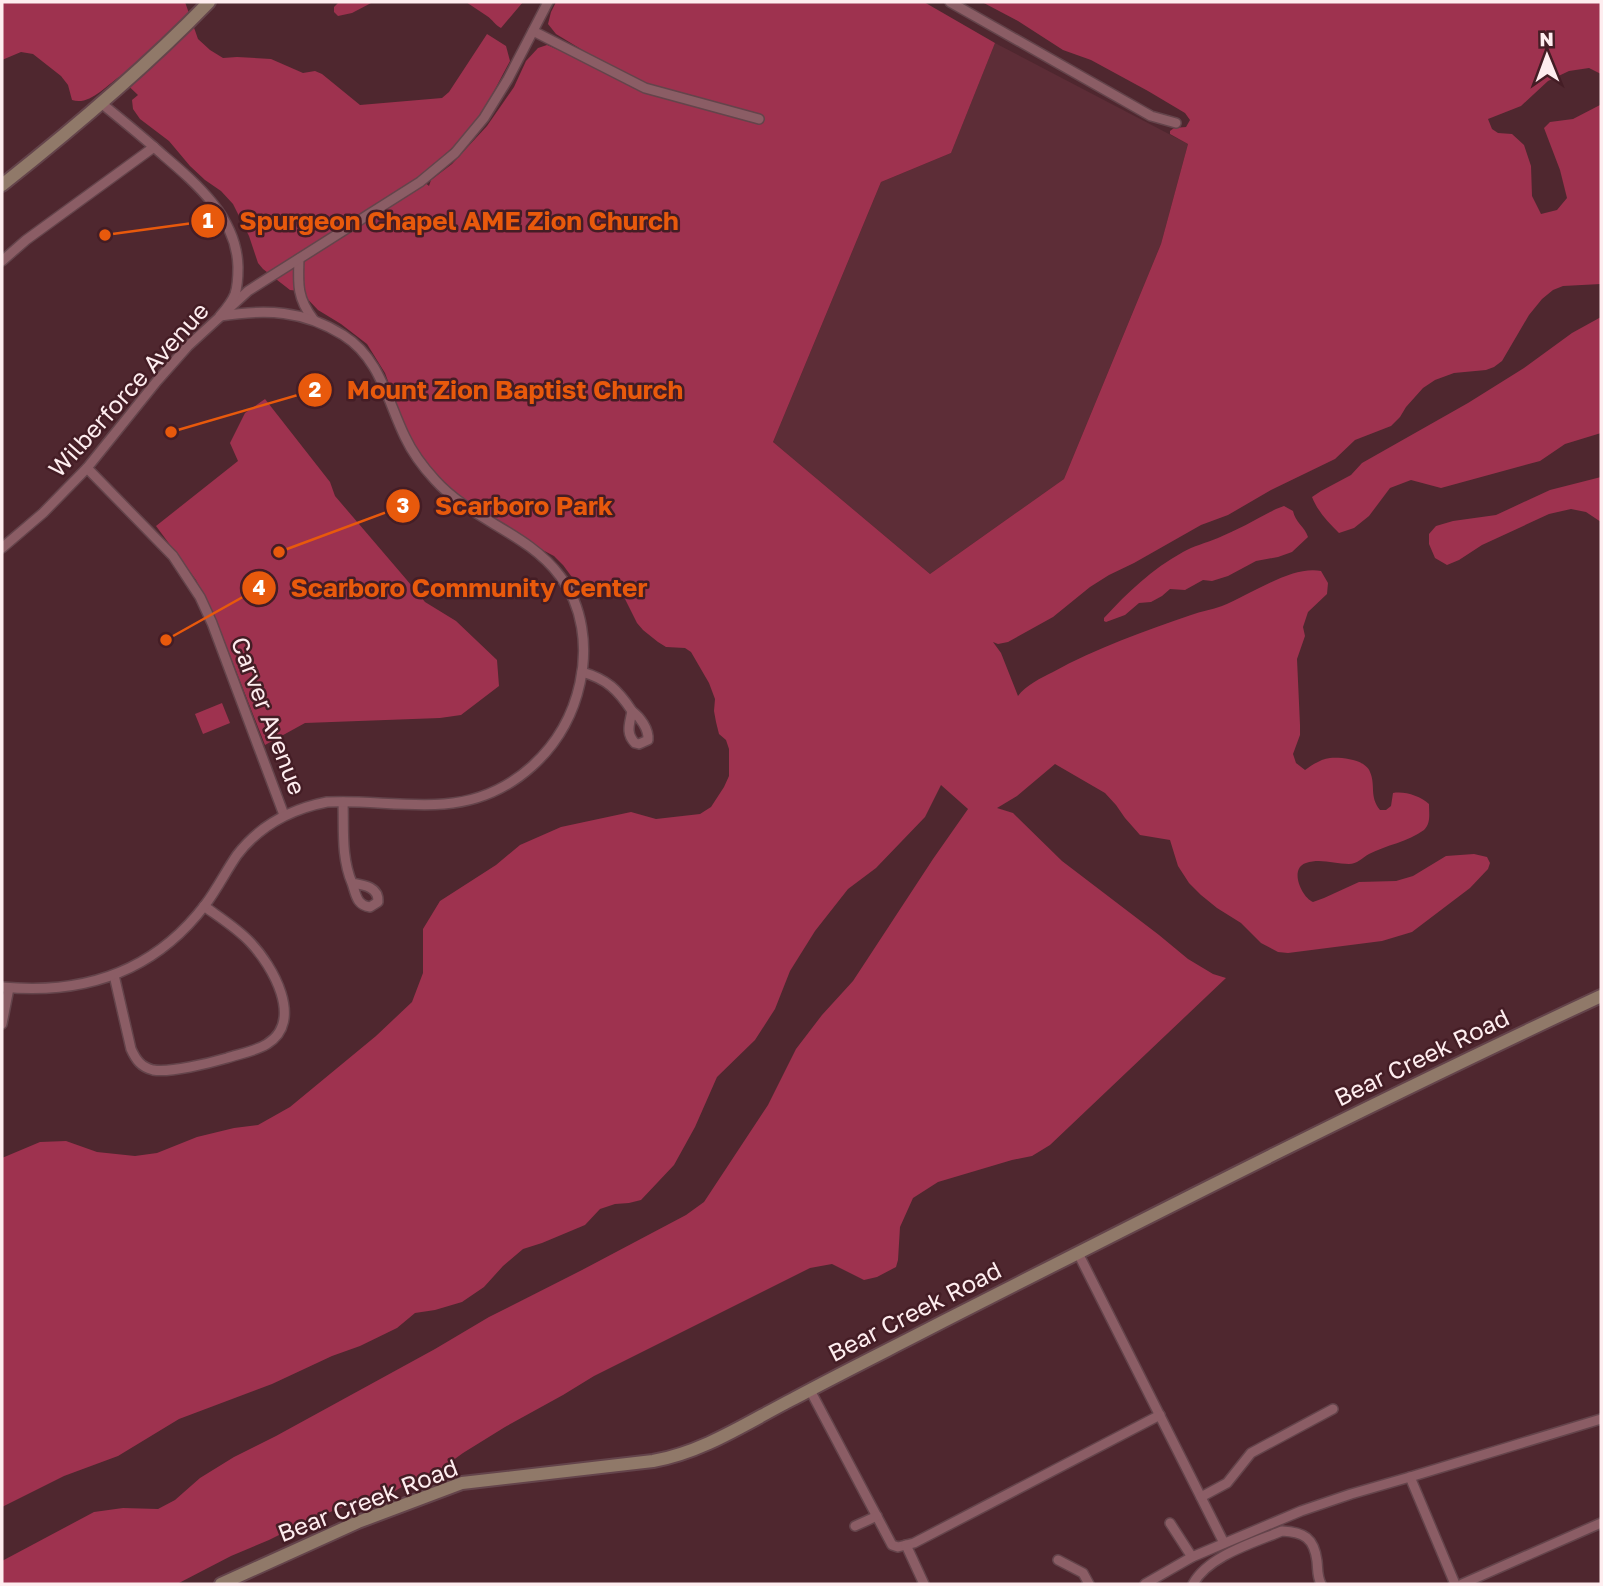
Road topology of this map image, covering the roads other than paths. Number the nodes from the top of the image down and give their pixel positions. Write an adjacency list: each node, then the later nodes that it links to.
1 (209, 2): 5 (street)
2 (548, 2): 4 (street, Wilberforce Avenue)
3 (950, 2): 7 (street)
4 (533, 31): 6 (street); 10 (street, Wilberforce Avenue)
5 (102, 103): 8 (street); 9 (street)
6 (759, 119)
7 (1176, 123)
8 (154, 147): 11 (street); 12 (street)
9 (2, 184)
10 (299, 258): 12 (street, Wilberforce Avenue); 13 (street)
11 (2, 261)
12 (220, 316): 13 (street); 14 (street, Wilberforce Avenue)
13 (313, 320): 16 (street)
14 (87, 468): 15 (street, Wilberforce Avenue); 19 (street, Carver Avenue)
15 (2, 548)
16 (582, 673): 17 (street); 18 (street)
17 (632, 711)
18 (344, 802): 19 (street); 20 (street)
19 (284, 815): 21 (street)
20 (352, 883)
21 (204, 906): 22 (street); 22 (street)
22 (114, 975): 23 (street)
23 (5, 988): 25 (street)
24 (1601, 996): 26 (street, Bear Creek Road)
25 (2, 1024)
26 (1078, 1253): 27 (street, Bear Creek Road); 29 (street)
27 (810, 1390): 33 (street); 41 (street, Bear Creek Road)
28 (1334, 1409): 32 (street)
29 (1160, 1415): 32 (street); 38 (street)
30 (1601, 1419): 31 (street)
31 (1410, 1477): 37 (street); 47 (street)
32 (1201, 1497): 37 (street)
33 (877, 1516): 36 (street); 38 (street)
34 (1171, 1522): 39 (street)
35 (1601, 1523): 48 (street)
36 (855, 1526)
37 (1224, 1543): 39 (street)
38 (906, 1545): 42 (street)
39 (1192, 1557): 44 (street)
40 (1058, 1560): 43 (street)
41 (221, 1584)
42 (925, 1584)
43 (1089, 1584)
44 (1145, 1584)
45 (1193, 1584): 46 (street)
46 (1321, 1584)
47 (1455, 1584)
48 (1462, 1584)

